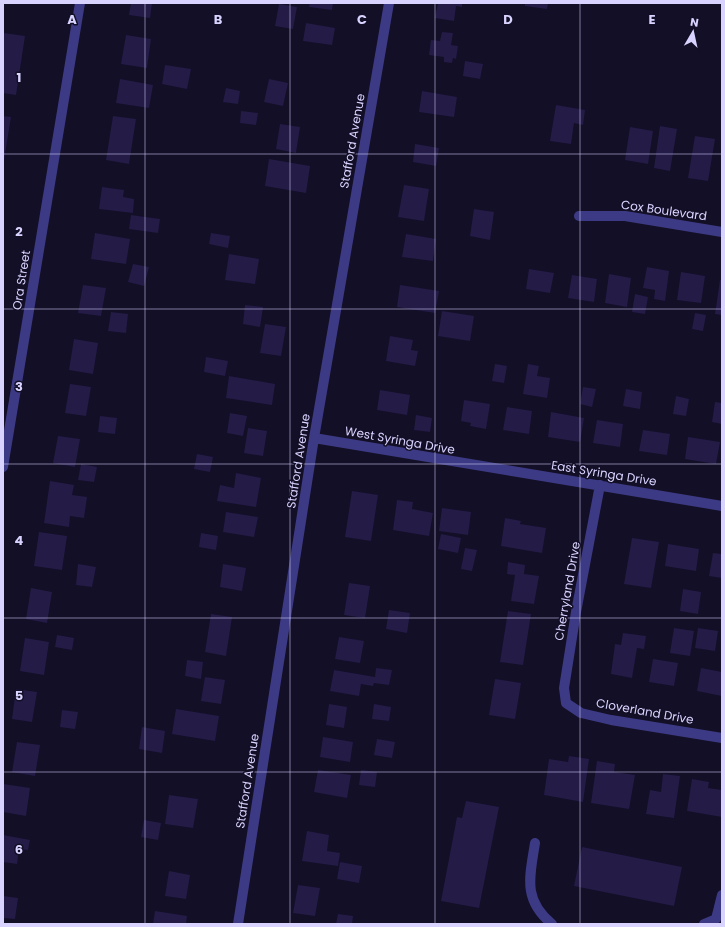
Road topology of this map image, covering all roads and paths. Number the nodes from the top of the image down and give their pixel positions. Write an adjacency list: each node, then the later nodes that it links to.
1 (80, 3): 6 (street, Ora Street)
2 (389, 3): 5 (street, Stafford Avenue)
3 (579, 216): 4 (street, Cox Boulevard)
4 (722, 232)
5 (314, 438): 7 (street, West Syringa Drive); 14 (street, Stafford Avenue)
6 (3, 466)
7 (482, 467): 8 (street, East Syringa Drive)
8 (600, 485): 9 (street, East Syringa Drive); 10 (street, Cherryland Drive)
9 (722, 506)
10 (566, 703): 11 (street, Cloverland Drive)
11 (722, 738)
12 (536, 843): 15 (street)
13 (722, 895): 16 (street)
14 (238, 924)
15 (552, 924)
16 (704, 924)

